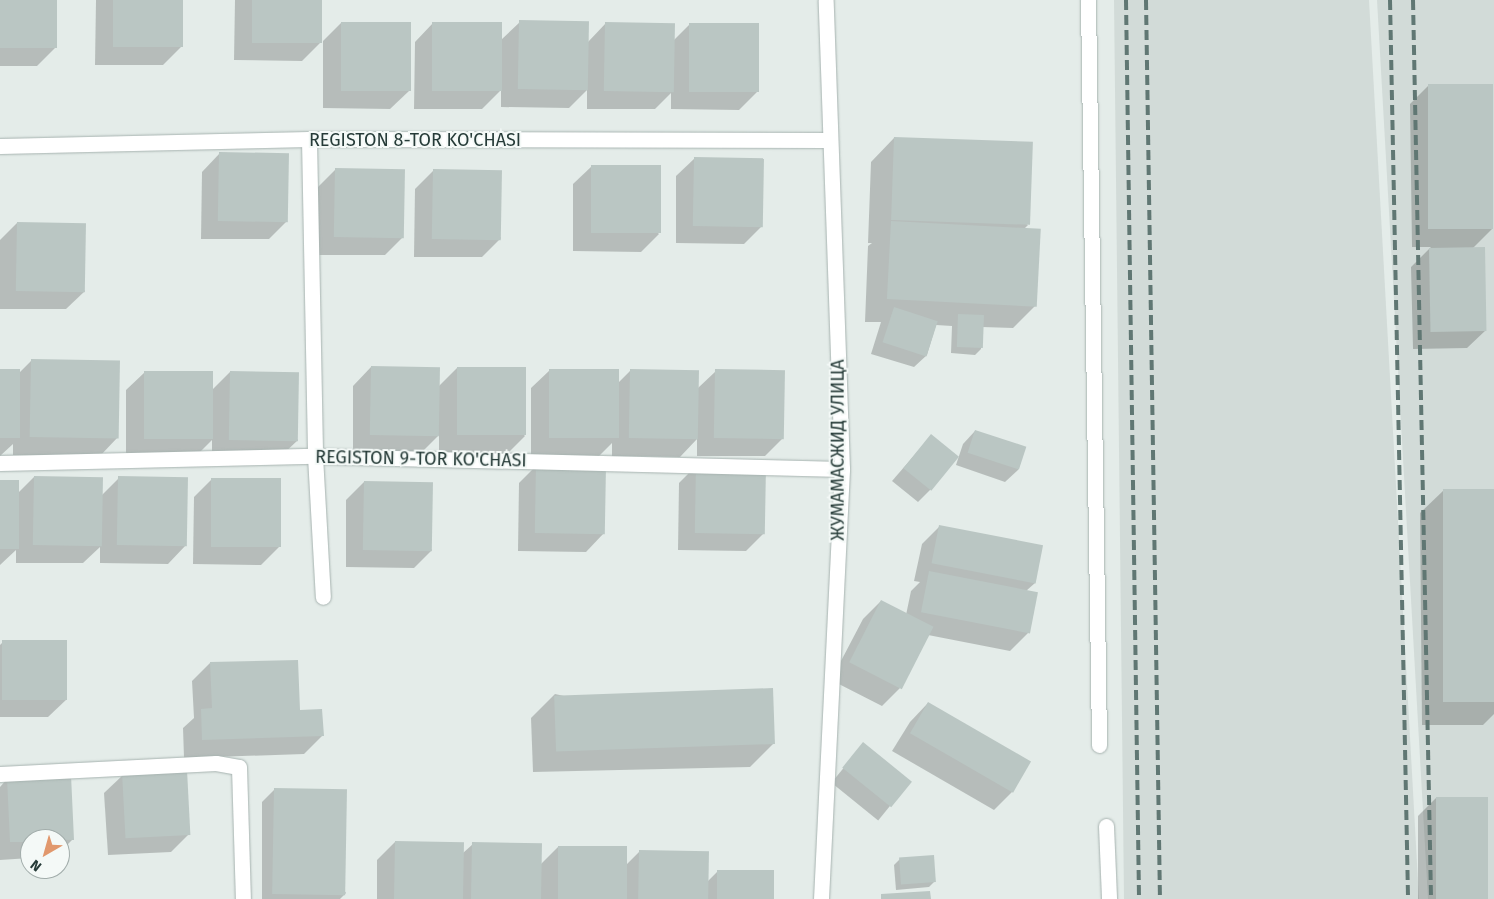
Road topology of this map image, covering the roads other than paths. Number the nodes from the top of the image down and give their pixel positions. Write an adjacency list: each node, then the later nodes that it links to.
1 (826, 0): 4 (street, ЖУМАМАСЖИД УЛИЦА)
2 (1088, 0): 10 (street)
3 (309, 139): 4 (street, REGISTON 8-TOR KO'CHASI); 5 (street, REGISTON 8-TOR KO'CHASI); 6 (street)
4 (830, 140): 8 (street, ЖУМАМАСЖИД УЛИЦА)
5 (0, 146)
6 (315, 456): 7 (street, REGISTON 9-TOR KO'CHASI); 8 (street, REGISTON 9-TOR KO'CHASI); 9 (street)
7 (0, 463)
8 (842, 469): 14 (street, ЖУМАМАСЖИД УЛИЦА)
9 (323, 597)
10 (1099, 746)
11 (0, 774): 13 (street)
12 (1106, 826): 15 (street)
13 (244, 899)
14 (822, 899)
15 (1108, 899)

